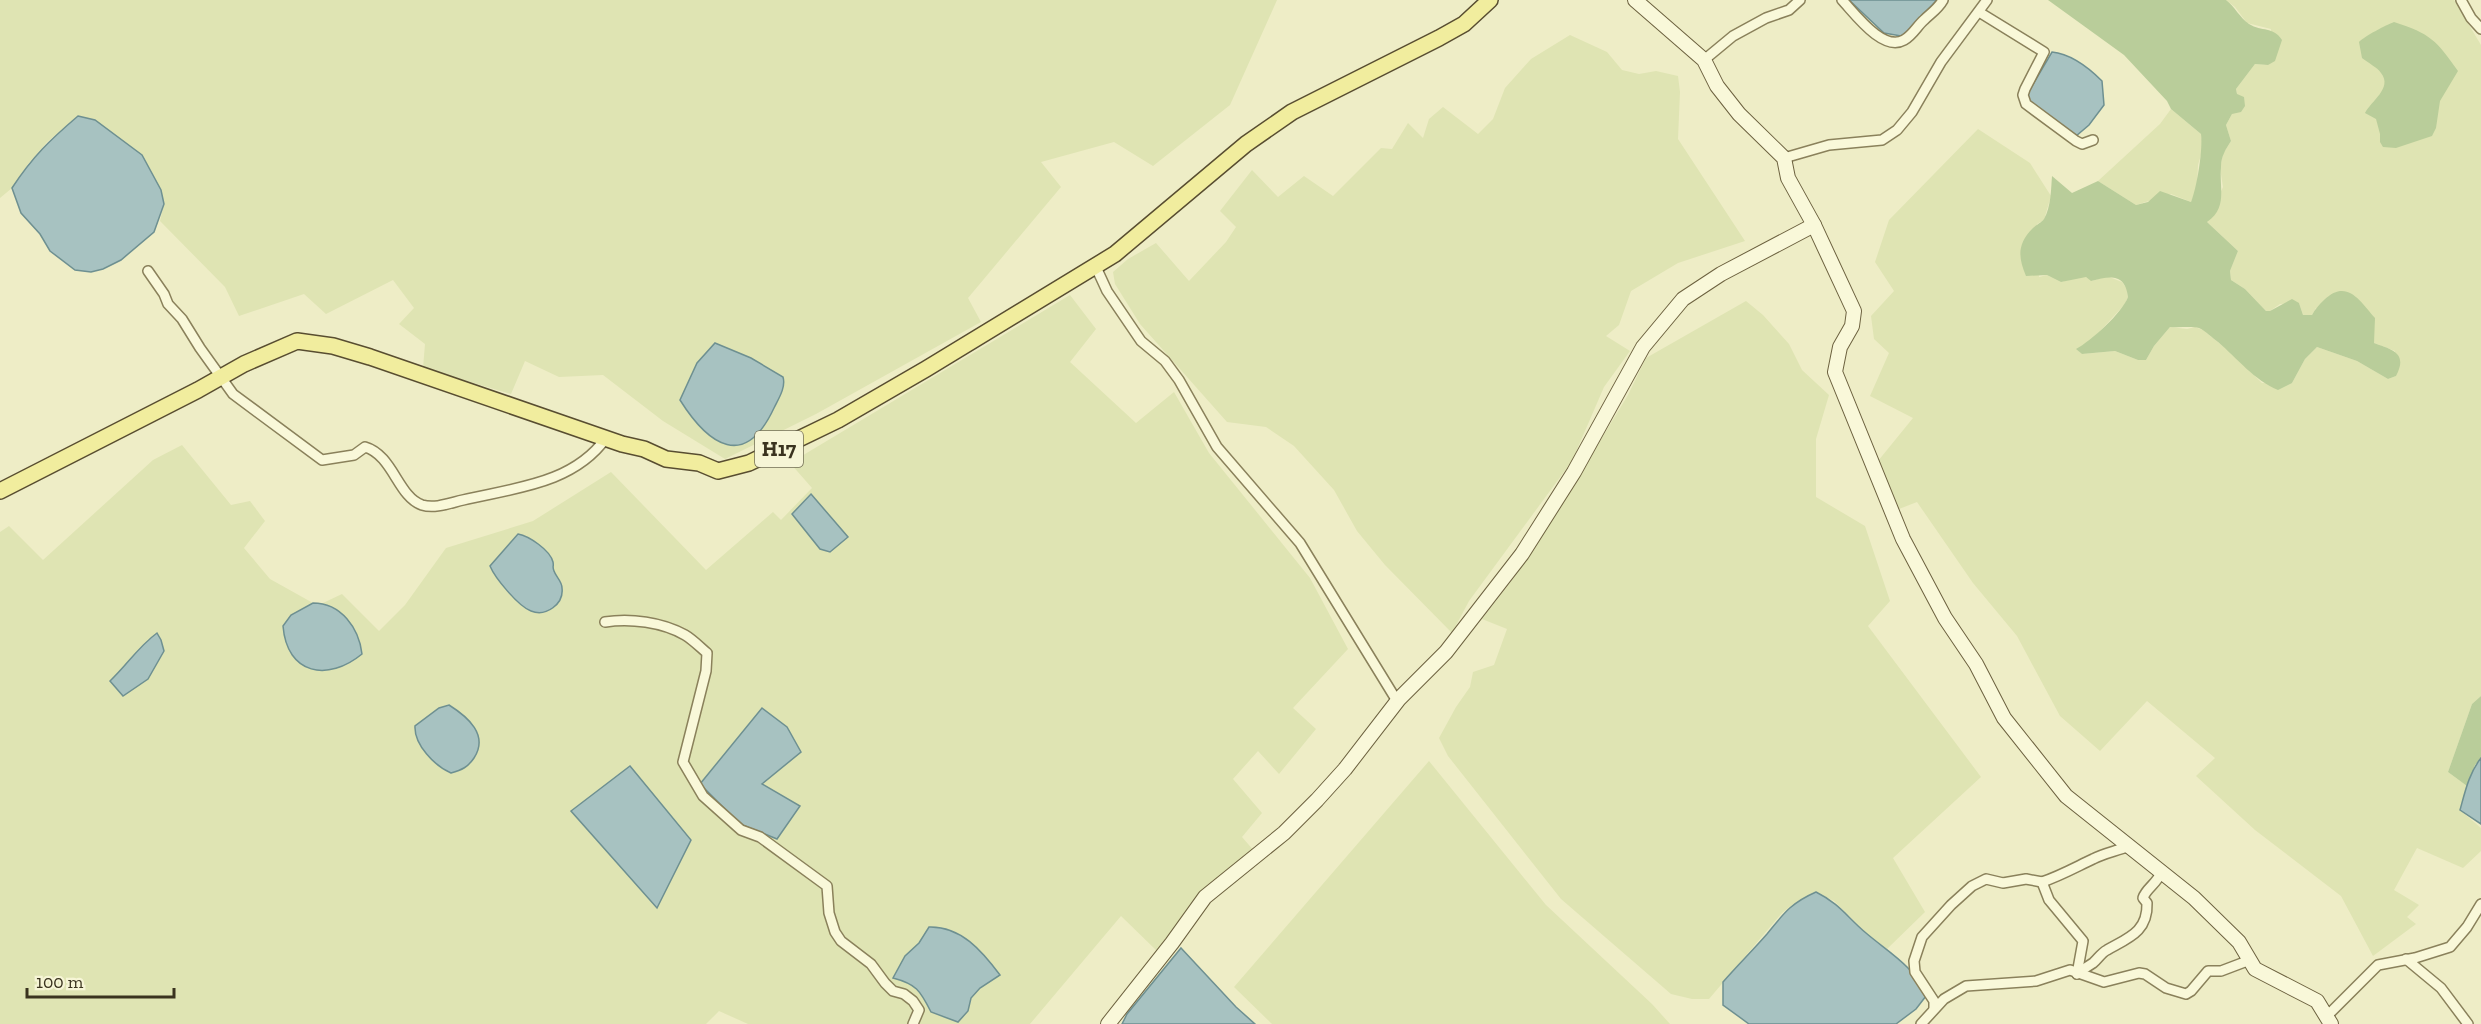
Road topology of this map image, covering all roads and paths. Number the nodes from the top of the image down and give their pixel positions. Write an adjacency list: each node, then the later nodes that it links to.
1 (1487, 0): 14 (main road, H17)
2 (1635, 0): 10 (street)
3 (1800, 0): 10 (street)
4 (1842, 0): 5 (street)
5 (1943, 0)
6 (1987, 0): 8 (street)
7 (2461, 0): 9 (street)
8 (1979, 12): 11 (street); 12 (street)
9 (2481, 28)
10 (1704, 60): 12 (street)
11 (2093, 140)
12 (1784, 158): 13 (street)
13 (1814, 225): 20 (street); 21 (street)
14 (1095, 265): 17 (main road, H17); 20 (street)
15 (148, 271): 16 (street)
16 (220, 376): 17 (main road, H17); 17 (street); 18 (main road, H17)
17 (606, 438)
18 (0, 491)
19 (605, 622): 30 (street)
20 (1397, 701): 31 (street)
21 (2129, 846): 22 (street); 23 (street)
22 (2161, 872): 26 (street); 27 (street)
23 (2042, 882): 27 (street); 28 (street)
24 (2481, 904): 25 (street)
25 (2406, 959): 29 (street); 33 (street)
26 (2250, 960): 27 (street); 29 (street)
27 (2077, 974): 28 (street)
28 (1934, 1008): 32 (street)
29 (2329, 1020)
30 (913, 1024)
31 (1108, 1024)
32 (1921, 1024)
33 (2468, 1024)

